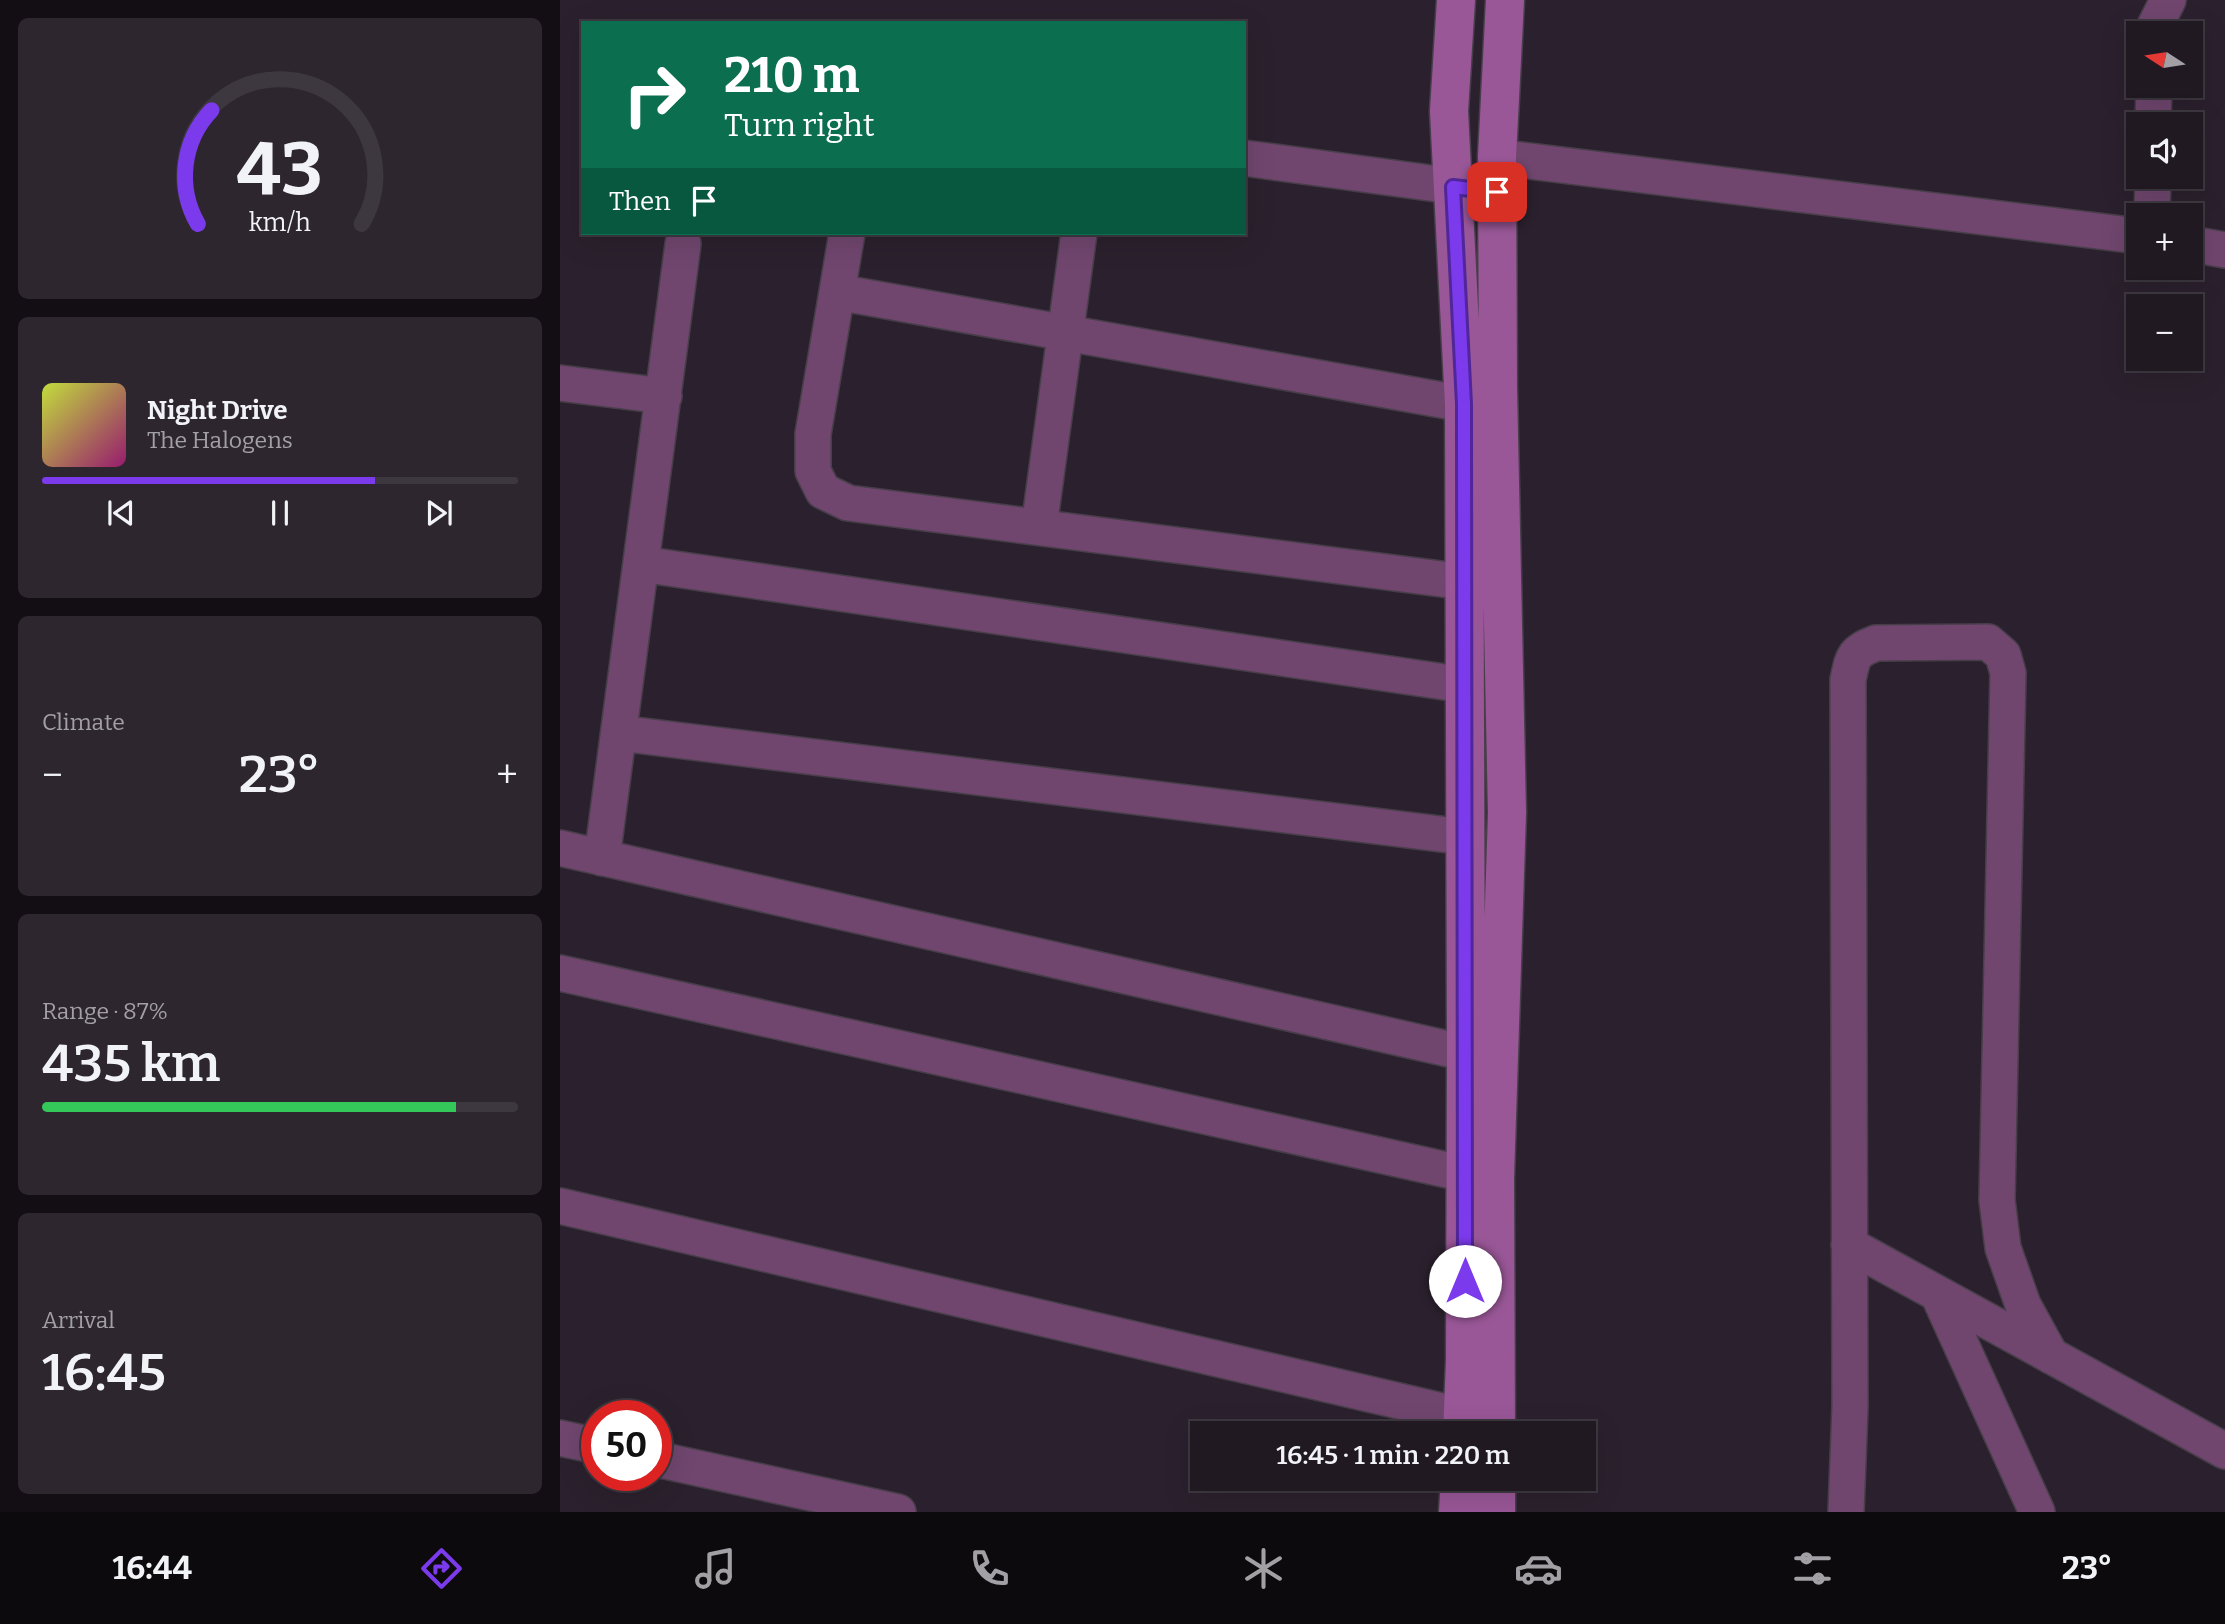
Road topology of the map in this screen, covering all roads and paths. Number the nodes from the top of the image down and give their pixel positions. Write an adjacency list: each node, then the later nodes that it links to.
1 (1456, 0): 7 (main road)
2 (1506, 0): 6 (main road)
3 (2168, 0): 4 (street)
4 (2157, 21)
5 (1246, 158): 7 (street)
6 (1497, 175): 7 (street); 10 (street); 28 (main road)
7 (1453, 187): 18 (main road)
8 (847, 235): 14 (street)
9 (1079, 235): 15 (street)
10 (2126, 235)
11 (684, 244): 17 (street)
12 (2203, 246): 13 (street)
13 (2225, 250)
14 (837, 292): 15 (street); 19 (street)
15 (1065, 332): 18 (street); 19 (street)
16 (560, 383): 17 (street)
17 (664, 396): 20 (street)
18 (1464, 404): 21 (main road)
19 (1039, 527): 21 (street)
20 (641, 564): 22 (street); 23 (street)
21 (1465, 582): 22 (main road)
22 (1465, 685): 24 (main road)
23 (619, 733): 24 (street); 26 (street)
24 (1465, 837): 28 (main road)
25 (560, 848): 26 (street)
26 (602, 858): 28 (street)
27 (560, 973): 29 (street)
28 (1482, 1056): 29 (main road); 36 (main road)
29 (1465, 1174): 35 (main road)
30 (560, 1206): 34 (street)
31 (1849, 1245): 32 (street); 33 (street); 46 (street)
32 (1938, 1294): 33 (street); 47 (street)
33 (2051, 1356): 39 (street)
34 (1454, 1421)
35 (1478, 1421)
36 (1479, 1421)
37 (560, 1438): 38 (street)
38 (581, 1443)
39 (2225, 1451)
40 (672, 1463): 43 (street)
41 (1459, 1491): 44 (main road)
42 (1496, 1491): 45 (main road)
43 (898, 1512)
44 (1458, 1512)
45 (1496, 1512)
46 (1846, 1512)
47 (2037, 1512)

